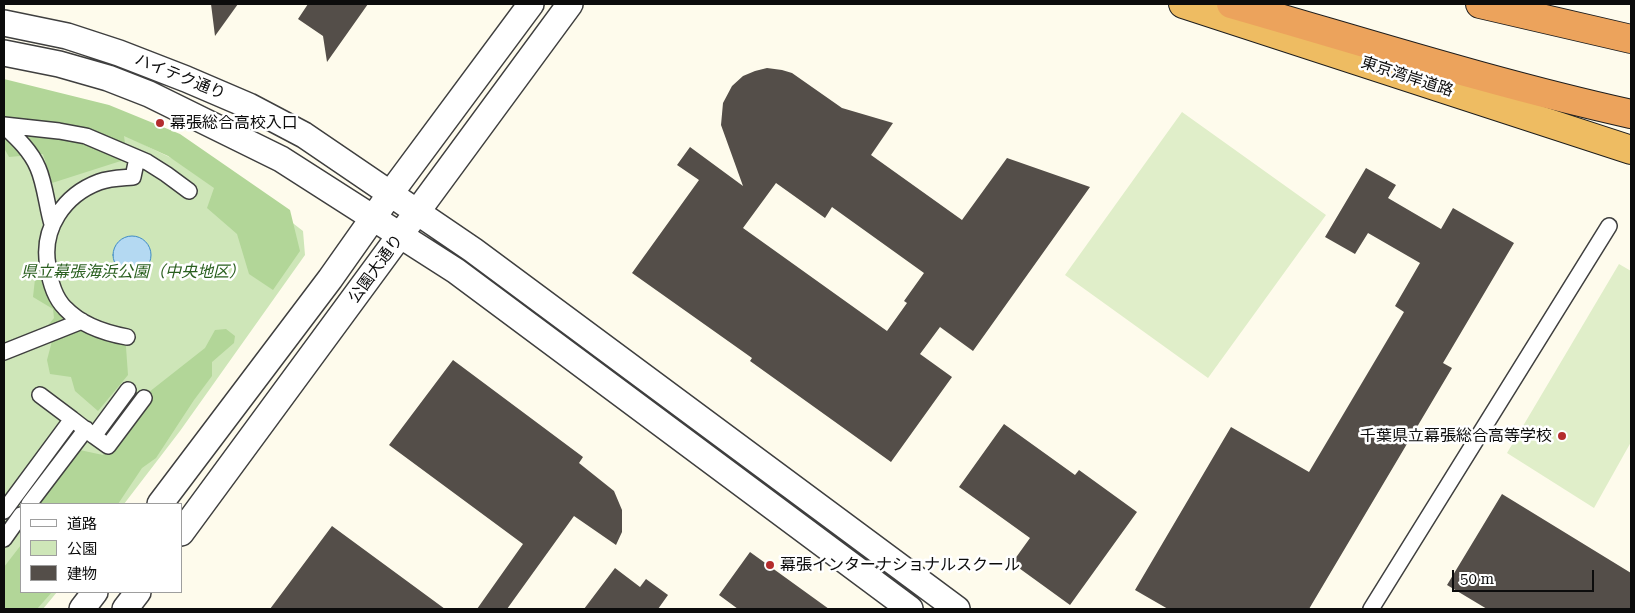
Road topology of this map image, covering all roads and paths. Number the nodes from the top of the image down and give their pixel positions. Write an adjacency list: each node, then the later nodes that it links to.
1 (531, 4): 14 (street, 公園大通り)
2 (570, 4): 15 (street, 公園大通り)
3 (1183, 4): 11 (highway, 東京湾岸道路)
4 (1231, 4): 9 (highway)
5 (1480, 4): 7 (highway)
6 (4, 23): 14 (street, ハイテク通り)
7 (1631, 39)
8 (4, 52): 16 (street, ハイテク通り)
9 (1631, 114)
10 (4, 125): 12 (street); 17 (street)
11 (1631, 150)
12 (137, 158): 13 (street); 17 (street)
13 (189, 191)
14 (390, 194): 15 (street, ハイテク通り); 16 (street, 公園大通り)
15 (417, 213): 19 (street, 公園大通り); 41 (street, ハイテク通り)
16 (373, 217): 19 (street, ハイテク通り); 31 (street, 公園大通り)
17 (52, 224): 20 (street)
18 (1609, 226): 42 (street)
19 (401, 235): 34 (street, 公園大通り); 40 (street, ハイテク通り)
20 (82, 321): 21 (street); 22 (street)
21 (127, 337)
22 (4, 352)
23 (128, 390): 27 (street)
24 (40, 395): 26 (street)
25 (144, 398): 27 (street)
26 (72, 420): 27 (street); 28 (street)
27 (90, 432): 29 (street)
28 (26, 480): 29 (street); 32 (street)
29 (40, 490): 30 (street)
30 (30, 503)
31 (161, 503)
32 (4, 510): 33 (street)
33 (20, 517): 35 (street)
34 (182, 532)
35 (4, 539)
36 (94, 593): 38 (street)
37 (137, 593): 39 (street)
38 (82, 609)
39 (125, 609)
40 (910, 609)
41 (958, 609)
42 (1371, 609)

